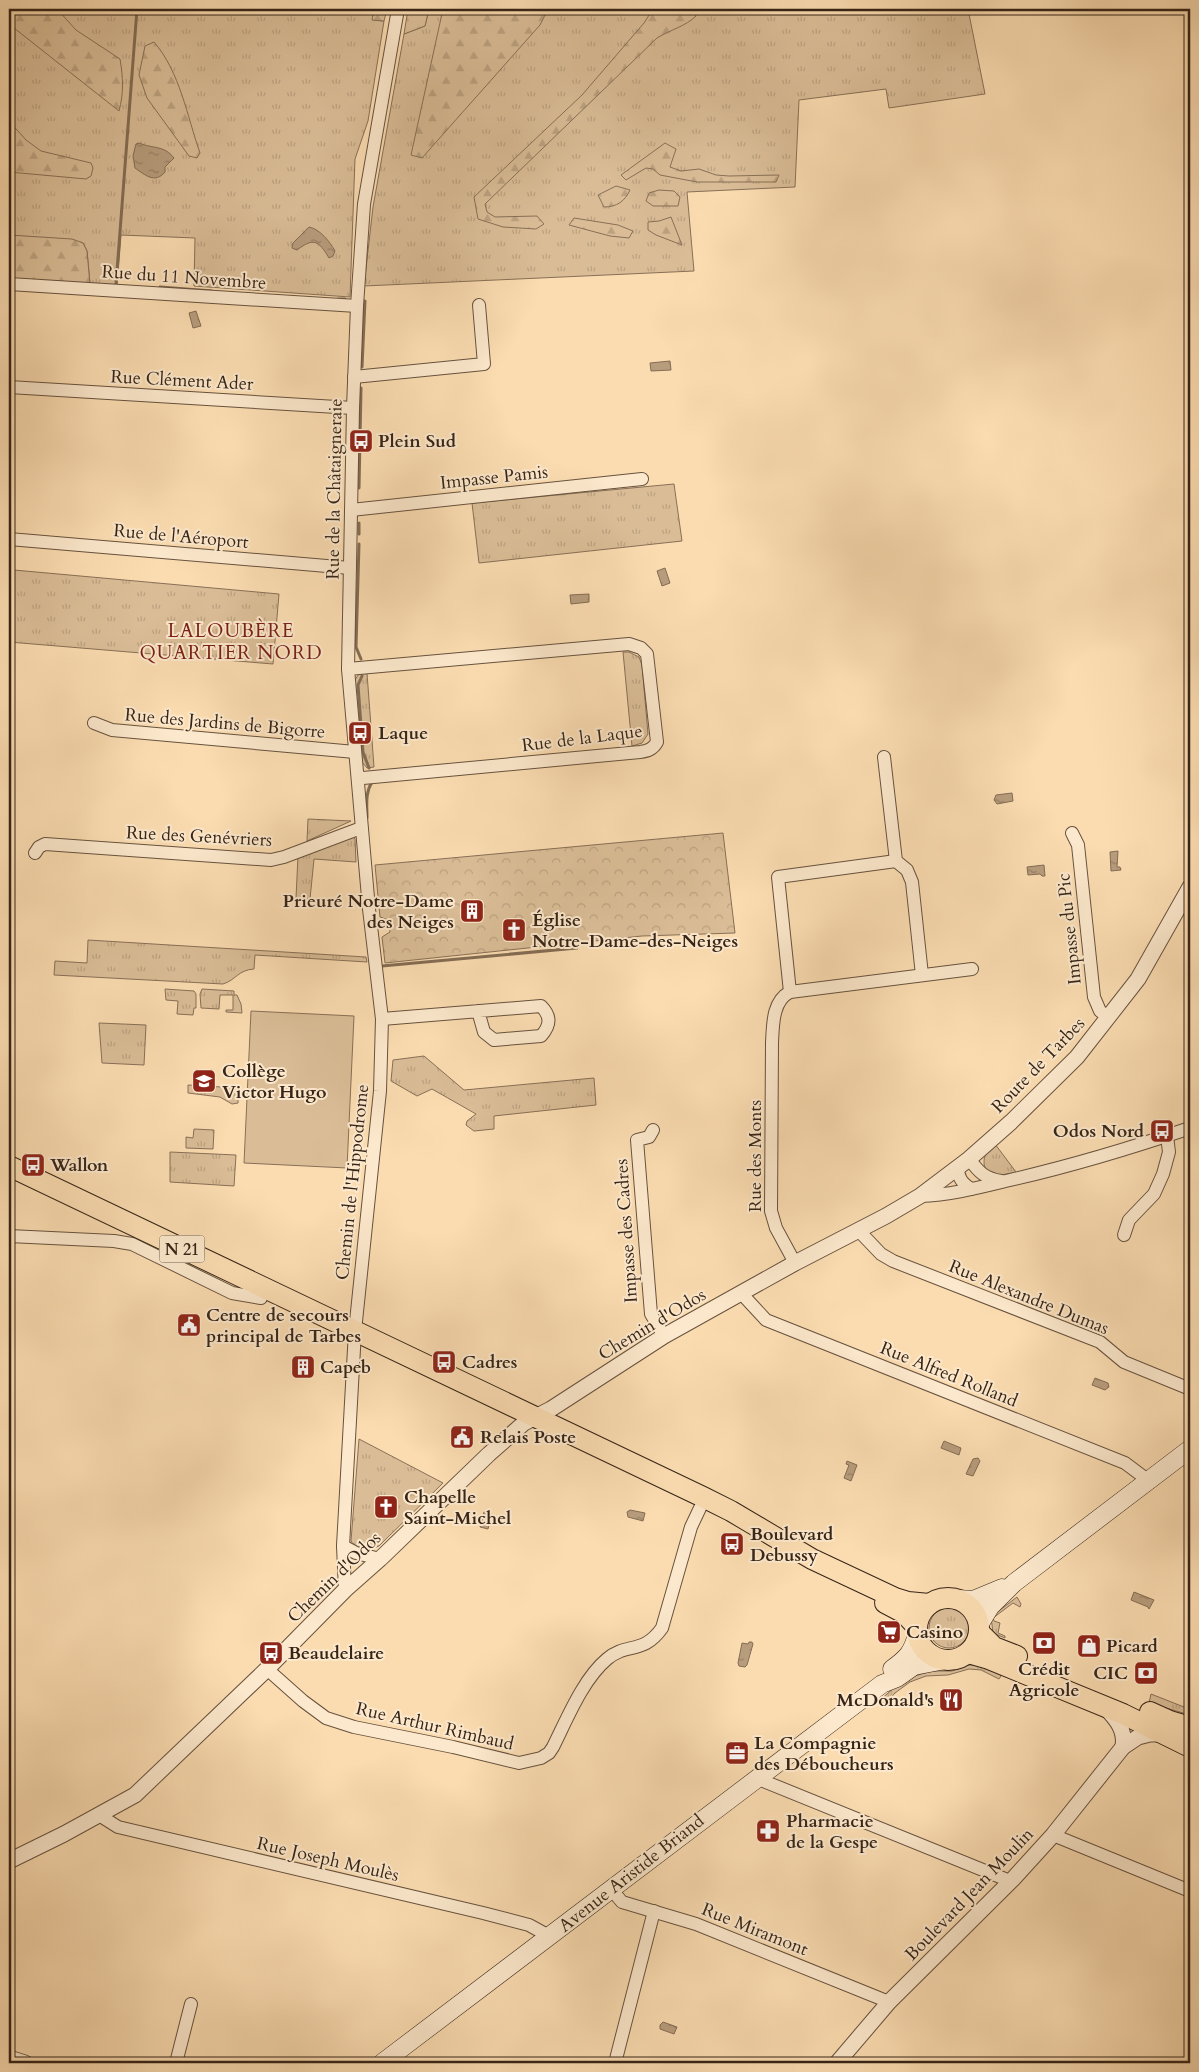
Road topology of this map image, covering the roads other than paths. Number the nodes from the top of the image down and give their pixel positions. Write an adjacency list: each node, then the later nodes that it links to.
1 (398, 9): 4 (street, Rue de la Châtaigneraie)
2 (9, 284): 4 (street, Rue du 11 Novembre)
3 (479, 305): 5 (street)
4 (357, 306): 5 (street, Rue de la Châtaigneraie)
5 (354, 377): 7 (street, Rue de la Châtaigneraie)
6 (9, 388): 7 (street, Rue Clément Ader)
7 (353, 408): 9 (street, Rue de la Châtaigneraie)
8 (642, 479): 9 (street, Impasse Pamis)
9 (351, 510): 11 (street, Rue de la Châtaigneraie)
10 (9, 539): 11 (street, Rue de l'Aéroport)
11 (350, 568): 12 (street, Rue de la Châtaigneraie)
12 (348, 668): 14 (street, Rue de la Châtaigneraie); 16 (street, Rue de la Laque)
13 (94, 723): 14 (street, Rue des Jardins de Bigorre)
14 (355, 752): 16 (street, Rue de la Châtaigneraie)
15 (884, 757): 20 (street)
16 (358, 776): 17 (street, Rue de la Châtaigneraie)
17 (361, 828): 19 (street, Rue des Genévriers); 23 (street, Rue de la Châtaigneraie)
18 (1072, 833): 27 (street, Impasse du Pic)
19 (35, 853)
20 (896, 861): 24 (street); 25 (street)
21 (1190, 887): 27 (street, Route de Tarbes)
22 (972, 969): 24 (street)
23 (376, 971): 28 (street, Chemin de l'Hippodrome)
24 (922, 975): 25 (street)
25 (790, 992): 41 (street, Rue des Monts)
26 (478, 1011): 26 (street); 28 (street)
27 (1108, 1018): 32 (street, Route de Tarbes)
28 (382, 1019): 45 (street, Chemin de l'Hippodrome)
29 (1190, 1128): 31 (street)
30 (653, 1130): 44 (street, Impasse des Cadres)
31 (1167, 1136): 35 (street); 39 (street)
32 (964, 1163): 35 (street); 36 (street); 37 (street, Route de Tarbes)
33 (9, 1166): 45 (main road, N 21)
34 (9, 1177): 43 (main road, N 21)
35 (1006, 1181): 36 (street)
36 (971, 1189): 37 (street)
37 (920, 1196): 38 (street, Route de Tarbes)
38 (859, 1231): 41 (street, Chemin d'Odos); 46 (street, Rue Alexandre Dumas)
39 (1124, 1235)
40 (9, 1236): 43 (street)
41 (796, 1263): 42 (street, Chemin d'Odos)
42 (741, 1293): 44 (street, Chemin d'Odos); 49 (street, Rue Alfred Rolland)
43 (261, 1298): 45 (main road, N 21)
44 (664, 1336): 47 (street, Chemin d'Odos)
45 (355, 1337): 47 (main road, N 21); 51 (street, Chemin de l'Hippodrome)
46 (1190, 1389)
47 (530, 1420): 50 (main road, N 21); 52 (street, Chemin d'Odos); 56 (main road, N 21)
48 (1190, 1449): 49 (main road)
49 (1149, 1481): 53 (main road)
50 (700, 1508): 58 (main road, N 21); 61 (street, Rue Arthur Rimbaud)
51 (343, 1546): 52 (street); 54 (street, Chemin de l'Hippodrome)
52 (380, 1559): 54 (street, Chemin d'Odos)
53 (1014, 1583): 55 (main road); 57 (main road)
54 (345, 1590): 61 (street, Chemin d'Odos)
55 (958, 1599): 56 (main road); 57 (main road)
56 (929, 1604): 58 (main road)
57 (979, 1628): 59 (main road); 64 (main road)
58 (917, 1631): 60 (main road); 62 (main road, Avenue Aristide Briand)
59 (968, 1653): 60 (main road); 63 (main road)
60 (945, 1660): 62 (main road, Avenue Aristide Briand)
61 (267, 1669): 69 (street, Chemin d'Odos)
62 (882, 1684): 68 (main road, Avenue Aristide Briand)
63 (1103, 1705): 65 (main road); 66 (street)
64 (1190, 1727)
65 (1167, 1734): 66 (street, Boulevard Jean Moulin); 67 (main road)
66 (1123, 1747): 70 (street, Boulevard Jean Moulin)
67 (1190, 1747)
68 (756, 1778): 72 (street); 73 (main road, Avenue Aristide Briand)
69 (99, 1815): 71 (street, Chemin d'Odos); 76 (street, Rue Joseph Moulès)
70 (1053, 1835): 72 (street, Boulevard Jean Moulin); 74 (street)
71 (9, 1861)
72 (1010, 1881): 77 (street, Boulevard Jean Moulin)
73 (611, 1889): 75 (street, Rue Miramont); 76 (main road, Avenue Aristide Briand)
74 (1190, 1891)
75 (654, 1911): 77 (street, Rue Miramont); 83 (street)
76 (549, 1936): 82 (main road, Avenue Aristide Briand)
77 (890, 2002): 84 (street, Boulevard Jean Moulin)
78 (191, 2004): 81 (street)
79 (9, 2058): 80 (street)
80 (25, 2063)
81 (176, 2063)
82 (382, 2063)
83 (614, 2063)
84 (837, 2063)

